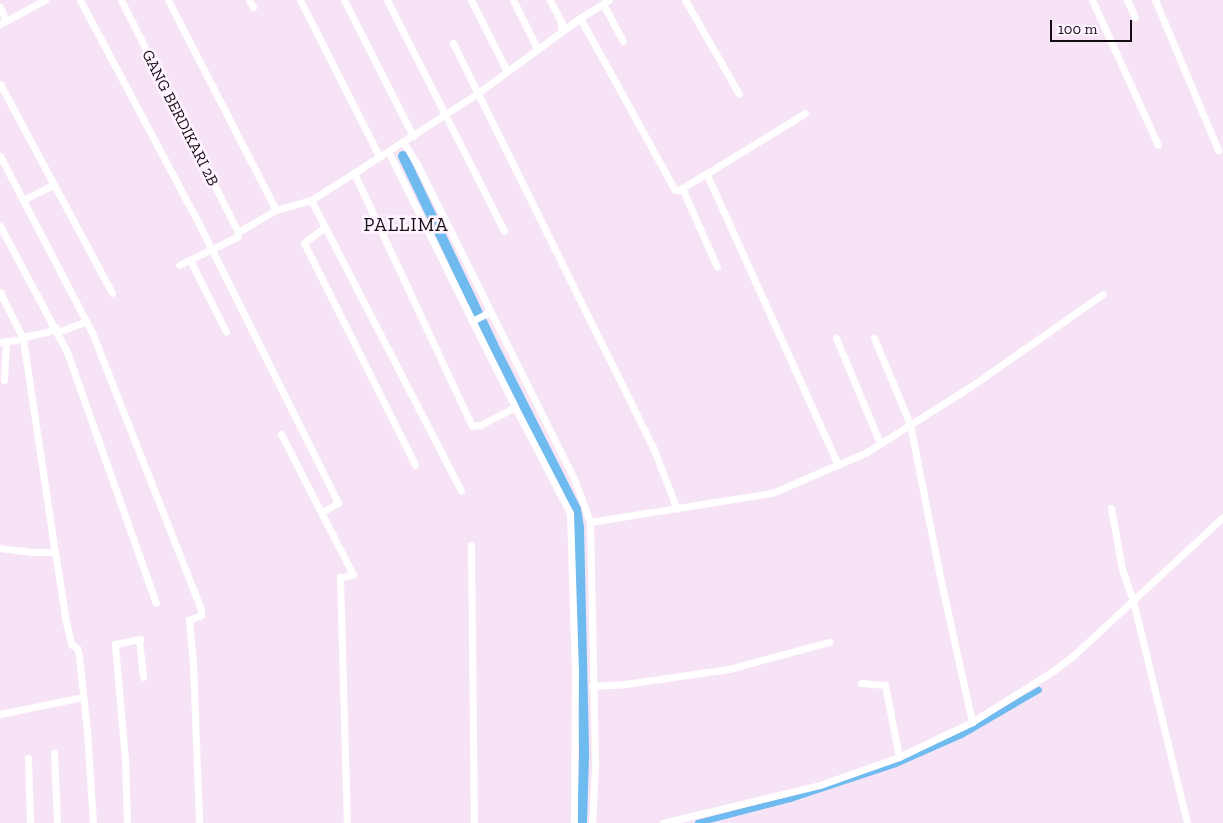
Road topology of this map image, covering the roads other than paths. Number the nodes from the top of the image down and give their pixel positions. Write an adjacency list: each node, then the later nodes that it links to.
1 (45, 0): 16 (street)
2 (80, 0): 51 (street)
3 (121, 0): 50 (street, GANG BERDIKARI 2B)
4 (168, 0): 46 (street)
5 (250, 0): 19 (street)
6 (300, 0): 39 (street)
7 (344, 0): 33 (street)
8 (388, 0): 31 (street)
9 (471, 0): 27 (street)
10 (512, 0): 26 (street)
11 (550, 0): 23 (street)
12 (685, 0): 30 (street)
13 (1092, 0): 35 (street)
14 (1128, 0): 20 (street)
15 (1155, 0): 36 (street)
16 (36, 2): 22 (street)
17 (606, 2): 21 (street); 24 (street)
18 (0, 7): 22 (street)
19 (253, 7)
20 (1135, 17)
21 (580, 18): 27 (street); 43 (street)
22 (3, 22)
23 (561, 27)
24 (623, 41)
25 (453, 43): 29 (street)
26 (536, 46)
27 (507, 71): 29 (street)
28 (0, 84): 42 (street)
29 (478, 93): 31 (street); 76 (street)
30 (739, 94)
31 (446, 113): 33 (street); 49 (street)
32 (806, 113): 41 (street)
33 (413, 136): 34 (street)
34 (403, 141): 37 (street); 58 (street)
35 (1158, 145)
36 (1218, 150)
37 (388, 151): 39 (street); 60 (street)
38 (0, 156): 44 (street)
39 (379, 156): 40 (street)
40 (354, 173): 45 (street); 68 (street)
41 (706, 174): 43 (street); 73 (street)
42 (54, 184): 44 (street); 56 (street)
43 (682, 188): 54 (street)
44 (23, 200): 59 (street)
45 (311, 200): 46 (street); 48 (street)
46 (276, 210): 50 (street)
47 (0, 226): 61 (street)
48 (325, 227): 72 (street); 74 (street)
49 (504, 231)
50 (237, 235): 51 (street)
51 (211, 250): 52 (street); 77 (street)
52 (190, 260): 53 (street); 62 (street)
53 (178, 265)
54 (717, 267)
55 (0, 292): 63 (street)
56 (112, 293)
57 (1103, 294): 69 (street)
58 (490, 312): 60 (street); 79 (street)
59 (86, 321): 61 (street); 99 (street)
60 (472, 321): 68 (street)
61 (57, 329): 63 (street); 84 (street)
62 (226, 332)
63 (23, 338): 66 (street); 82 (street)
64 (836, 338): 71 (street)
65 (874, 338): 69 (street)
66 (3, 341): 67 (street)
67 (4, 380)
68 (515, 407): 102 (street)
69 (910, 424): 71 (street); 91 (street)
70 (281, 434): 77 (street)
71 (880, 443): 73 (street)
72 (415, 465)
73 (838, 465): 76 (street)
74 (460, 492)
75 (1111, 508): 83 (street)
76 (677, 509): 79 (street)
77 (322, 512): 100 (street)
78 (1223, 517): 83 (street)
79 (590, 522): 88 (street)
80 (471, 545): 101 (street)
81 (0, 548): 82 (street)
82 (55, 552): 89 (street)
83 (1133, 601): 91 (street); 105 (street)
84 (156, 603)
85 (829, 642): 88 (street)
86 (143, 677): 98 (street)
87 (861, 683): 93 (street)
88 (592, 686): 103 (street)
89 (83, 697): 90 (street); 97 (street)
90 (0, 714)
91 (972, 722): 93 (street)
92 (54, 753): 96 (street)
93 (899, 757): 104 (street)
94 (28, 758): 95 (street)
95 (30, 823)
96 (57, 823)
97 (93, 823)
98 (127, 823)
99 (199, 823)
100 (346, 823)
101 (474, 823)
102 (574, 823)
103 (592, 823)
104 (663, 823)
105 (1187, 823)

